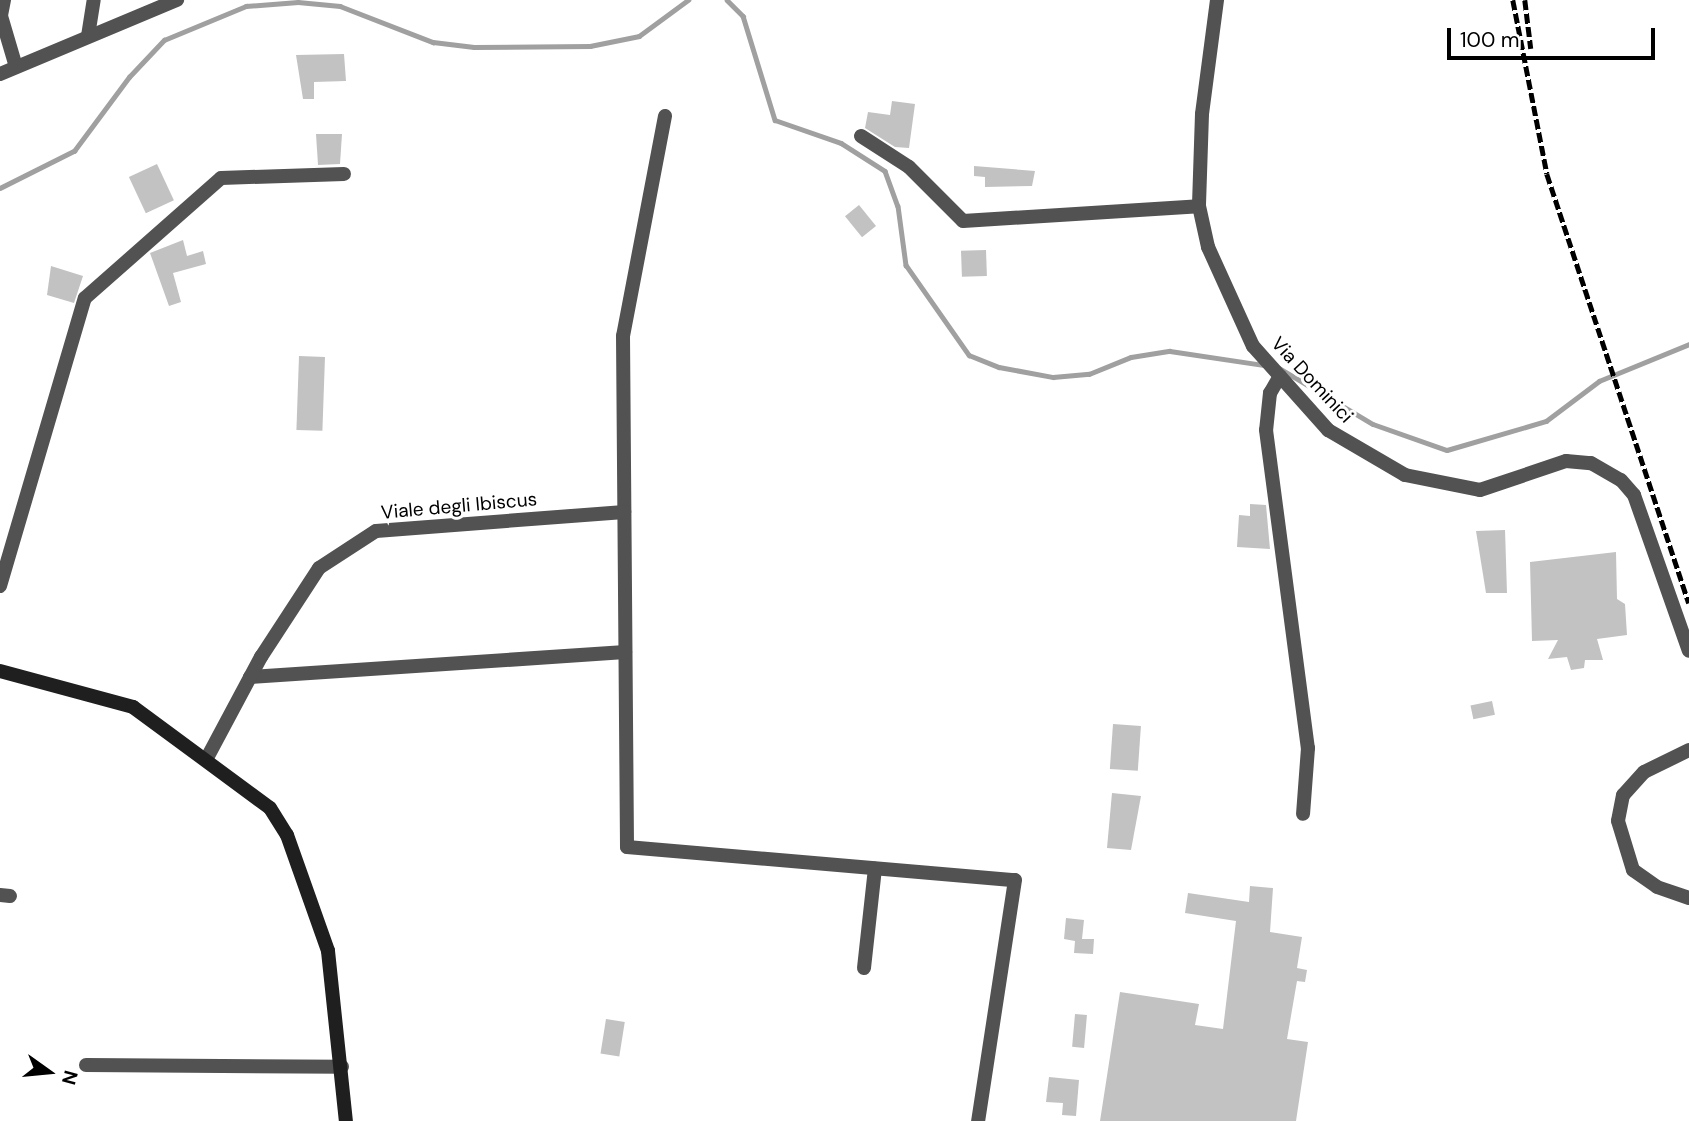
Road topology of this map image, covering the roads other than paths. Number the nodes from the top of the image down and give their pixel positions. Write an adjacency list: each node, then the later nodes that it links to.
1 (4, 0): 6 (street)
2 (94, 0): 5 (street)
3 (177, 0): 5 (street)
4 (1217, 0): 11 (street, Via Dominici)
5 (88, 36): 6 (street)
6 (16, 67): 7 (street)
7 (0, 74)
8 (665, 116): 13 (street)
9 (861, 136): 11 (street)
10 (344, 174): 14 (street)
11 (1199, 206): 12 (street, Via Dominici)
12 (1279, 374): 15 (street, Via Dominici); 21 (street)
13 (624, 512): 16 (street); 18 (street, Viale degli Ibiscus)
14 (0, 586)
15 (1689, 651)
16 (625, 652): 18 (street); 22 (street)
17 (0, 671): 20 (street)
18 (250, 677): 20 (street, Viale degli Ibiscus)
19 (1689, 750): 23 (street)
20 (207, 758): 26 (street)
21 (1303, 814)
22 (875, 869): 24 (street); 28 (street)
23 (1689, 898)
24 (864, 968)
25 (86, 1065): 26 (street)
26 (342, 1067): 27 (street)
27 (346, 1121)
28 (978, 1121)

